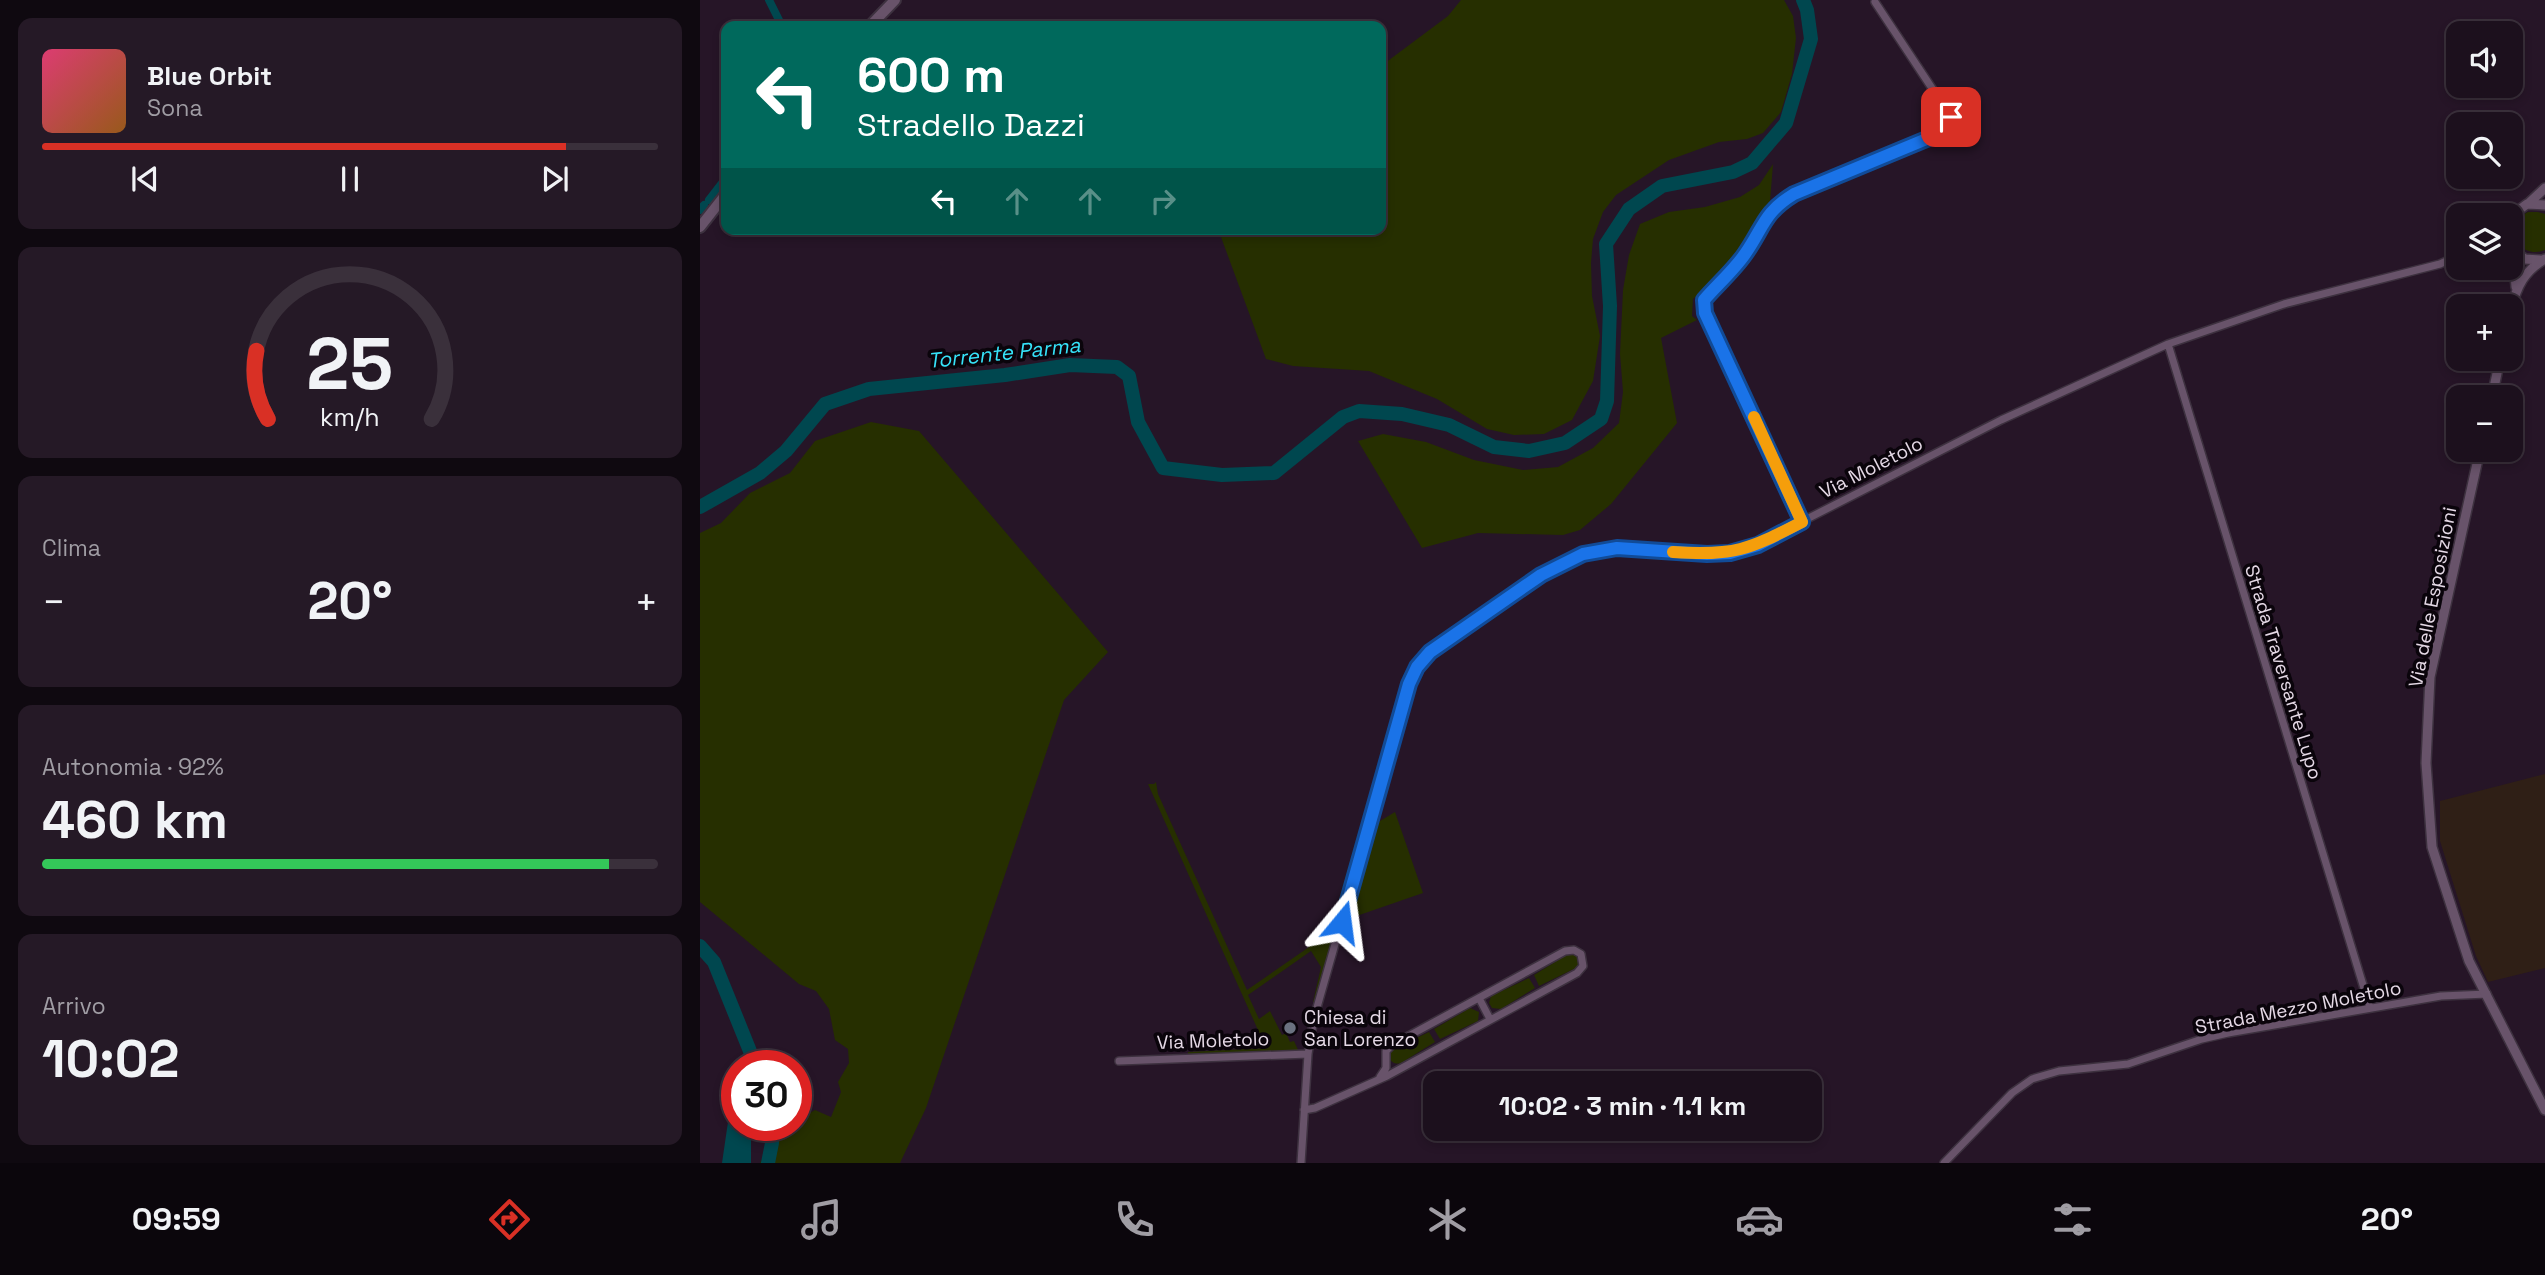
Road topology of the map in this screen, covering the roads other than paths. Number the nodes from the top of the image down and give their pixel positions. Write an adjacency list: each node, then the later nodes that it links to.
1 (895, 0): 3 (main road)
2 (1875, 2): 18 (street)
3 (875, 21)
4 (2545, 188): 7 (street)
5 (721, 200): 9 (main road)
6 (2545, 205): 8 (street)
7 (2523, 207)
8 (2523, 209)
9 (700, 227)
10 (2523, 257): 11 (street)
11 (2545, 259): 14 (street)
12 (2446, 261): 16 (street, Via Moletolo)
13 (2515, 280): 14 (street)
14 (2516, 289): 15 (street)
15 (2515, 294)
16 (2168, 344): 18 (street, Via Moletolo); 21 (street, Strada Traversante Lupo)
17 (2477, 462): 19 (street, Via delle Esposizioni)
18 (1802, 522): 23 (street, Via Moletolo)
19 (2487, 994): 21 (street, Strada Mezzo Moletolo); 29 (street, Via delle Esposizioni)
20 (1479, 998): 22 (street); 22 (street); 24 (street)
21 (2370, 1008): 31 (street, Strada Mezzo Moletolo)
22 (1490, 1020): 26 (street)
23 (1308, 1054): 25 (street, Via Moletolo); 28 (street, Via Moletolo)
24 (1386, 1060): 26 (street); 27 (street)
25 (1119, 1061)
26 (1404, 1066): 27 (street)
27 (1380, 1077): 28 (street)
28 (1304, 1110): 30 (street, Via Moletolo)
29 (2545, 1110)
30 (1301, 1163)
31 (1944, 1163)

